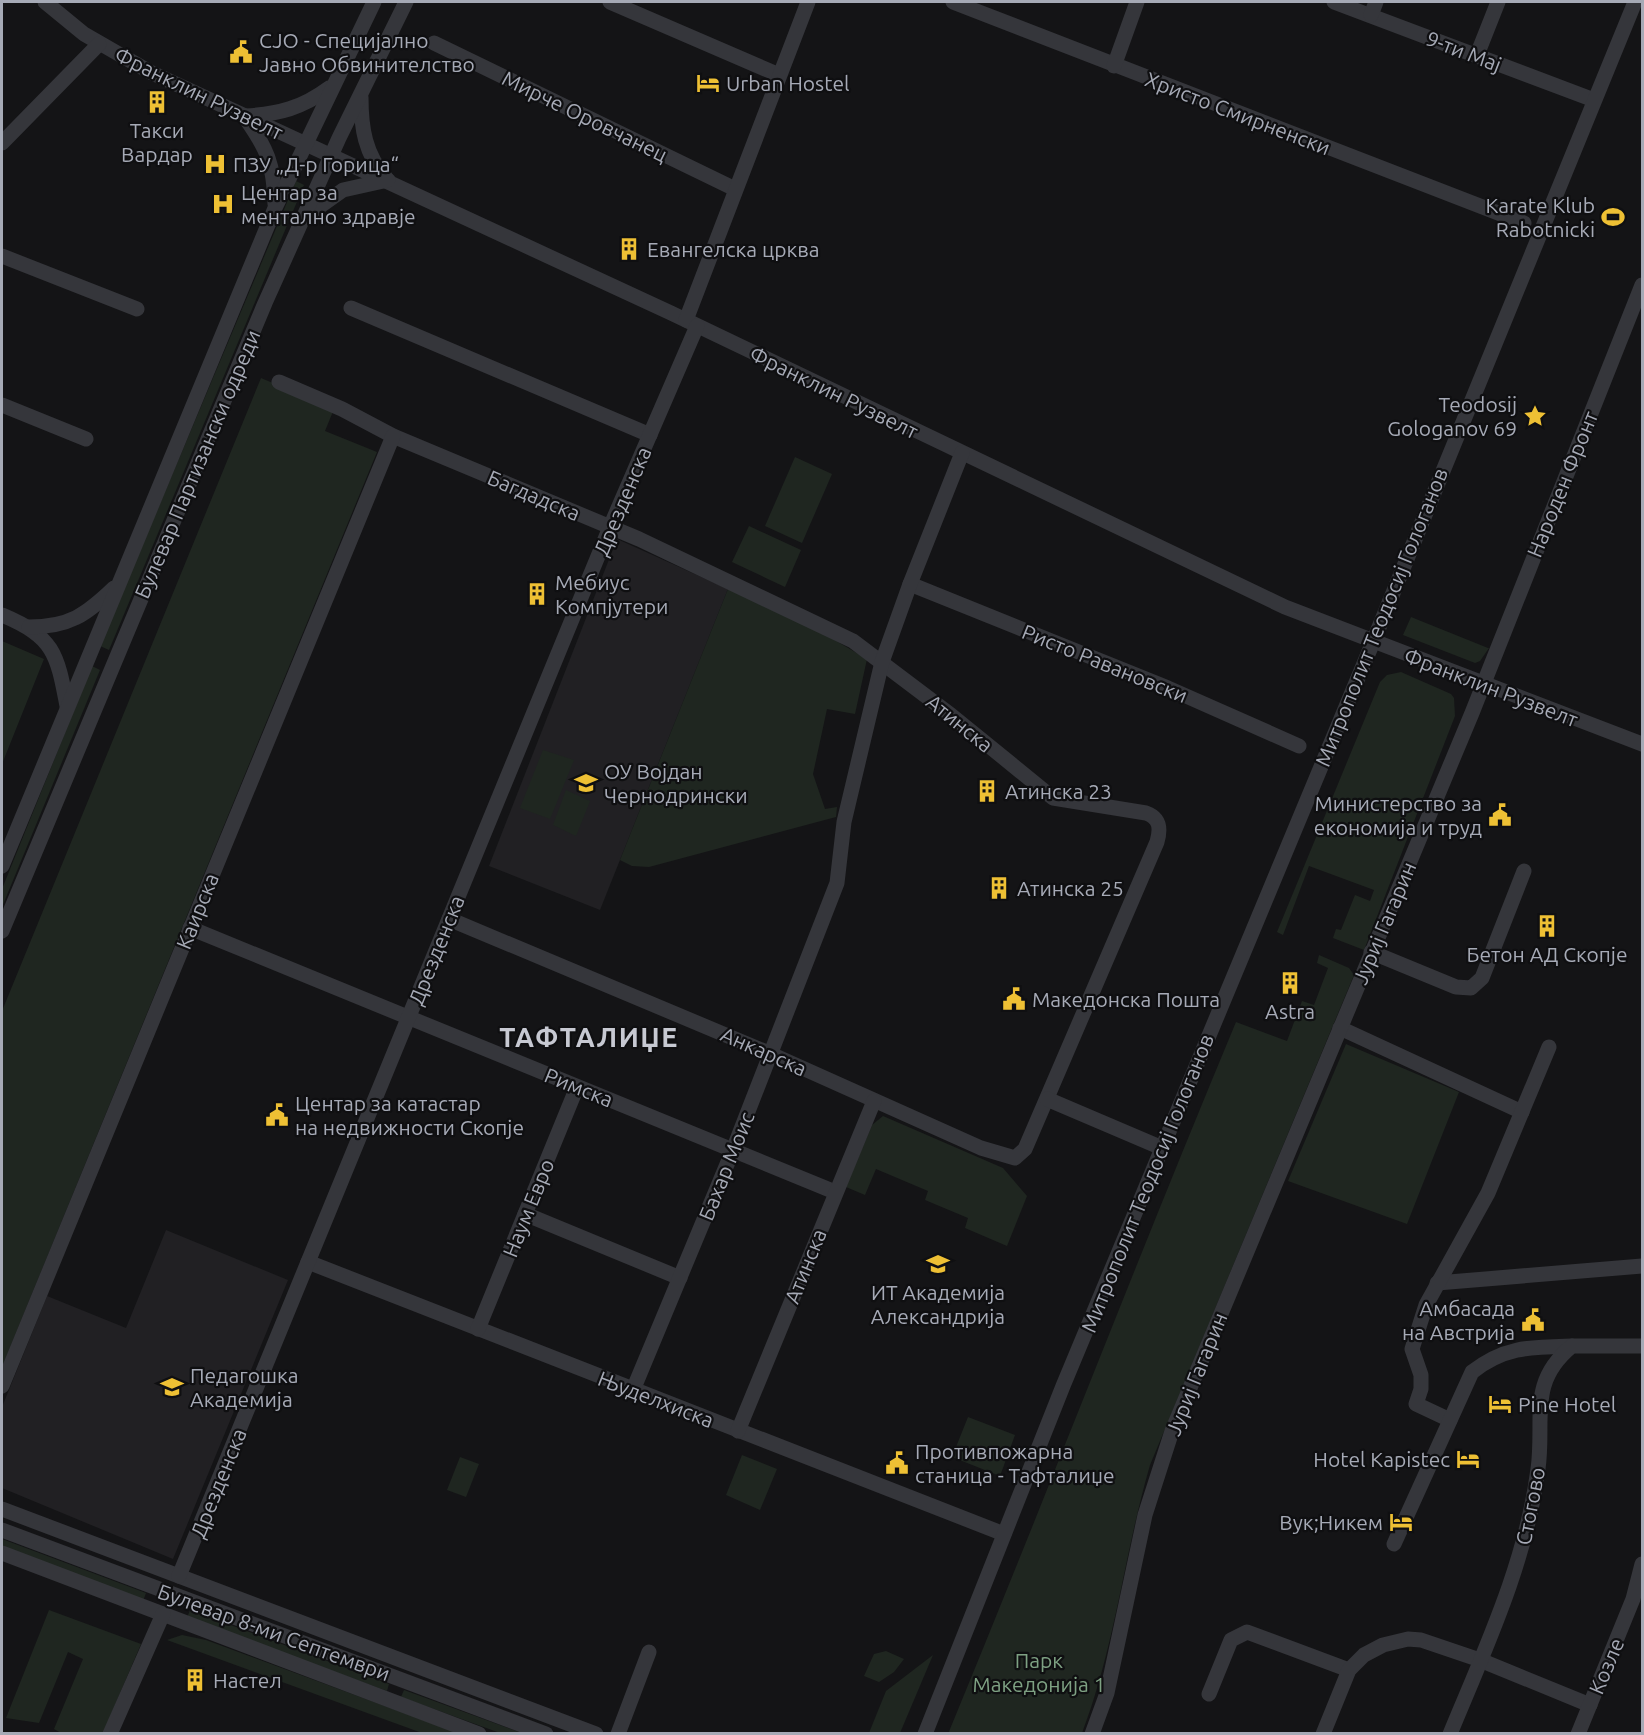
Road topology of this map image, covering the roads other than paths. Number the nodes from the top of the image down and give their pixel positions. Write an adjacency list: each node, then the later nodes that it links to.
1 (45, 2): 13 (street, Франклин Рузвелт)
2 (374, 2): 17 (street, Булевар Партизански одреди)
3 (406, 2): 18 (street, Булевар Партизански одреди)
4 (610, 2): 16 (street)
5 (808, 2): 16 (street, Дрезденска)
6 (953, 2): 15 (street, Христо Смирненски)
7 (1137, 2): 15 (street)
8 (1334, 2): 11 (street, 9-ти Мај)
9 (1498, 2): 14 (street)
10 (1635, 2): 19 (street, Митрополит Теодосиј Гологанов)
11 (1374, 8): 14 (street, 9-ти Мај)
12 (435, 43): 25 (street, Мирче Оровчанец)
13 (99, 44): 20 (street, Франклин Рузвелт); 21 (street)
14 (1477, 55): 19 (street, 9-ти Мај)
15 (1114, 66): 28 (street, Христо Смирненски)
16 (779, 75): 25 (street, Дрезденска)
17 (332, 86): 20 (street); 22 (street, Булевар Партизански одреди)
18 (360, 93): 23 (street, Булевар Партизански одреди); 24 (street)
19 (1594, 100): 45 (street, Митрополит Теодосиј Гологанов)
20 (244, 116): 22 (street, Франклин Рузвелт); 26 (street)
21 (2, 143)
22 (304, 143): 23 (street, Франклин Рузвелт); 26 (street, Булевар Партизански одреди)
23 (331, 155): 24 (street, Франклин Рузвелт); 27 (street, Булевар Партизански одреди)
24 (388, 180): 27 (street); 33 (street, Франклин Рузвелт)
25 (735, 189): 33 (street, Дрезденска)
26 (275, 208): 41 (street, Булевар Партизански одреди)
27 (302, 219): 56 (street, Булевар Партизански одреди)
28 (1524, 223)
29 (2, 260): 32 (street)
30 (1642, 285): 47 (street, Народен Фронт)
31 (351, 308): 36 (street)
32 (137, 309)
33 (691, 323): 36 (street, Дрезденска); 39 (street, Франклин Рузвелт)
34 (279, 382): 37 (street, Багдадска)
35 (2, 405): 38 (street)
36 (650, 435): 40 (street, Дрезденска)
37 (393, 436): 40 (street, Багдадска); 55 (street, Каирска)
38 (86, 439)
39 (962, 453): 42 (street, Бахар Моис); 45 (street, Франклин Рузвелт)
40 (610, 527): 46 (street, Багдадска); 54 (street, Дрезденска)
41 (118, 584): 44 (street); 48 (street, Булевар Партизански одреди)
42 (910, 584): 46 (street, Бахар Моис); 50 (street, Ристо Равановски)
43 (2, 615): 44 (street)
44 (29, 627): 48 (street)
45 (1373, 642): 47 (street, Франклин Рузвелт); 66 (street, Митрополит Теодосиј Гологанов)
46 (882, 662): 51 (street, Атинска); 61 (street, Бахар Моис)
47 (1483, 685): 49 (street, Франклин Рузвелт); 57 (street, Јуриј Гагарин)
48 (67, 706): 52 (street, Булевар Партизански одреди)
49 (1642, 744)
50 (1299, 746)
51 (1036, 784): 63 (street, Анкарска)
52 (2, 866)
53 (1524, 871): 57 (street)
54 (449, 919): 58 (street, Дрезденска); 61 (street, Анкарска)
55 (190, 928): 58 (street, Римска); 77 (street, Каирска)
56 (2, 931)
57 (1371, 952): 59 (street, Јуриј Гагарин)
58 (408, 1018): 62 (street, Римска); 70 (street, Дрезденска)
59 (1340, 1028): 65 (street); 104 (street, Јуриј Гагарин)
60 (1549, 1047): 65 (street)
61 (771, 1054): 64 (street, Анкарска); 67 (street, Бахар Моис)
62 (577, 1087): 67 (street, Римска); 69 (street, Наум Евро)
63 (1047, 1099): 64 (street, Анкарска); 66 (street)
64 (874, 1101): 68 (street, Атинска)
65 (1522, 1112): 73 (street)
66 (1162, 1148): 83 (street, Митрополит Теодосиј Гологанов)
67 (733, 1150): 68 (street, Римска); 72 (street, Бахар Моис)
68 (835, 1192): 80 (street, Атинска)
69 (525, 1214): 72 (street); 74 (street, Наум Евро)
70 (308, 1262): 74 (street, Њуделхиска); 89 (street, Дрезденска)
71 (1642, 1266): 73 (street)
72 (680, 1278): 78 (street, Бахар Моис)
73 (1437, 1283): 79 (street)
74 (478, 1329): 78 (street, Њуделхиска)
75 (1642, 1346): 76 (street)
76 (1572, 1347): 79 (street); 94 (street, Стогово)
77 (2, 1386)
78 (633, 1390): 80 (street, Њуделхиска)
79 (1450, 1420): 85 (street)
80 (738, 1431): 83 (street, Њуделхиска)
81 (2, 1509): 84 (street)
82 (2, 1530): 87 (street, Булевар 8-ми Септември)
83 (1004, 1534): 103 (street, Митрополит Теодосиј Гологанов)
84 (72, 1536): 87 (street); 89 (street)
85 (1394, 1544)
86 (2, 1553): 92 (street, Булевар 8-ми Септември)
87 (65, 1554): 91 (street, Булевар 8-ми Септември)
88 (1642, 1564): 97 (street, Козле)
89 (179, 1576): 90 (street)
90 (198, 1582): 91 (street); 101 (street)
91 (203, 1606): 100 (street, Булевар 8-ми Септември)
92 (163, 1614): 98 (street); 99 (street, Булевар 8-ми Септември)
93 (649, 1652): 102 (street)
94 (1480, 1660): 95 (street); 97 (street); 106 (street, Стогово)
95 (1349, 1670): 96 (street); 105 (street)
96 (1209, 1694)
97 (1590, 1705): 107 (street, Козле)
98 (110, 1734)
99 (479, 1734)
100 (546, 1734)
101 (596, 1734)
102 (618, 1734)
103 (925, 1734)
104 (1092, 1734)
105 (1323, 1734)
106 (1450, 1734)
107 (1578, 1734)

